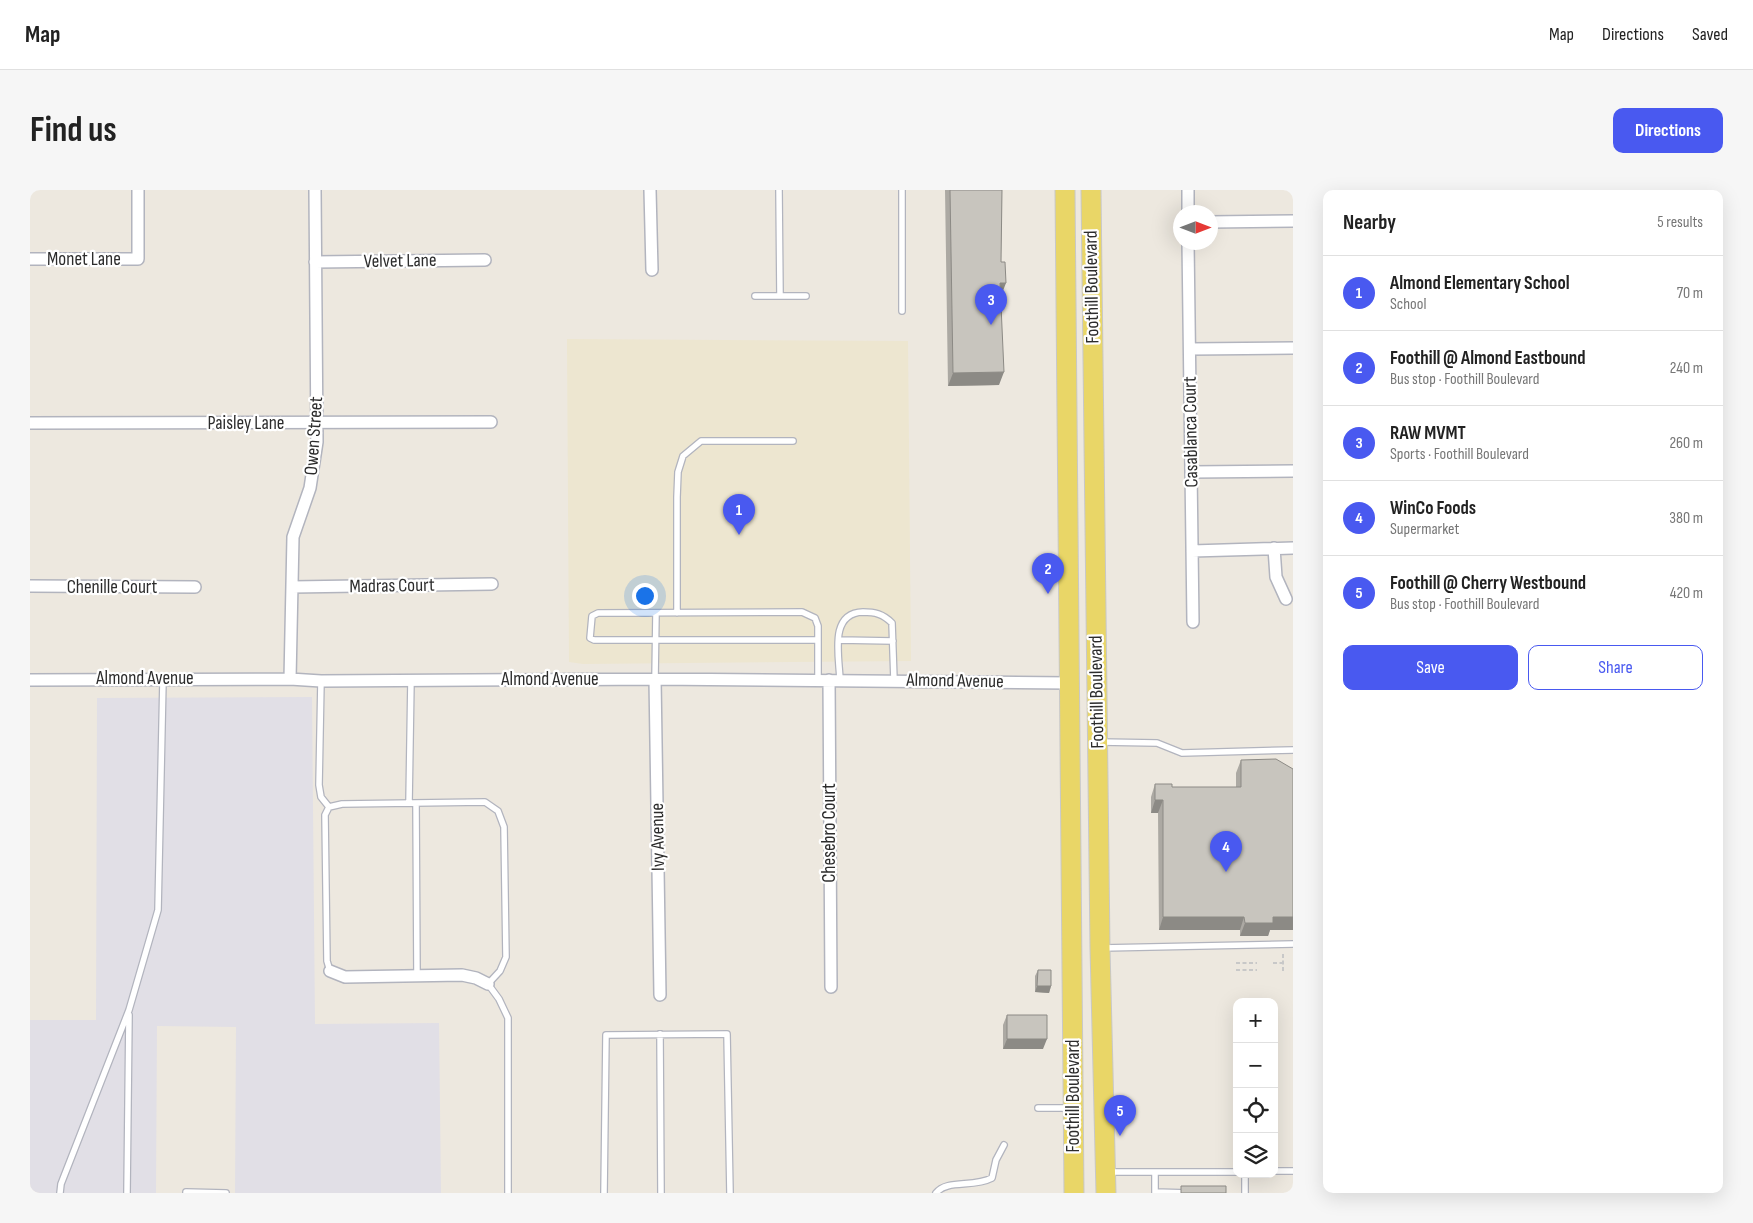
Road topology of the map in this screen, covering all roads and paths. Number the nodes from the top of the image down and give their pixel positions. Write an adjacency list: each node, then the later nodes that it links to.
1 (138, 190): 13 (street, Monet Lane)
2 (315, 190): 15 (street, Owen Street)
3 (650, 190): 16 (street)
4 (779, 190): 18 (lane)
5 (902, 190): 20 (lane)
6 (1065, 190): 52 (main road, Foothill Boulevard)
7 (1091, 190): 53 (main road, Foothill Boulevard)
8 (1188, 190): 9 (street)
9 (1188, 205)
10 (1293, 221): 11 (street)
11 (1218, 222)
12 (1188, 250): 22 (street, Casablanca Court)
13 (30, 259)
14 (485, 260): 15 (street, Velvet Lane)
15 (315, 262): 25 (street, Owen Street)
16 (652, 270)
17 (755, 296): 18 (lane)
18 (780, 296): 19 (lane)
19 (806, 296)
20 (902, 311)
21 (1293, 348): 22 (street)
22 (1190, 349): 27 (street, Casablanca Court)
23 (491, 422): 25 (street, Paisley Lane)
24 (30, 423): 25 (street, Paisley Lane)
25 (318, 423): 35 (street, Owen Street)
26 (793, 441): 38 (lane)
27 (1192, 472): 28 (street); 31 (street, Casablanca Court)
28 (1293, 472)
29 (1274, 548): 30 (street); 31 (street); 36 (street)
30 (1293, 548)
31 (1192, 551): 39 (street, Casablanca Court)
32 (492, 584): 35 (street, Madras Court)
33 (30, 586): 34 (street, Chenille Court)
34 (195, 587)
35 (292, 587): 45 (street, Owen Street)
36 (1286, 599)
37 (656, 613): 38 (lane); 40 (lane); 40 (lane)
38 (677, 613): 41 (lane)
39 (1193, 622)
40 (656, 640): 41 (lane); 46 (lane)
41 (818, 640): 49 (lane)
42 (839, 640): 43 (lane); 43 (lane); 49 (lane)
43 (893, 641): 50 (lane)
44 (163, 678): 45 (street, Almond Avenue); 47 (street, Almond Avenue); 71 (lane)
45 (290, 679): 51 (street, Almond Avenue)
46 (655, 679): 48 (street, Almond Avenue); 49 (street, Almond Avenue); 70 (street, Ivy Avenue)
47 (30, 680)
48 (411, 680): 51 (street, Almond Avenue); 55 (lane)
49 (829, 680): 50 (street, Almond Avenue); 69 (street, Chesebro Court)
50 (894, 680): 52 (street, Almond Avenue)
51 (321, 681): 56 (lane)
52 (1069, 683): 57 (main road, Foothill Boulevard)
53 (1098, 742): 54 (lane); 59 (main road, Foothill Boulevard)
54 (1293, 750)
55 (413, 803): 56 (lane); 67 (lane); 68 (lane)
56 (329, 807): 66 (lane)
57 (1072, 825): 59 (main road); 74 (main road, Foothill Boulevard)
58 (1293, 944): 59 (lane)
59 (1100, 948): 78 (main road, Foothill Boulevard)
60 (1236, 963): 61 (path)
61 (1257, 963)
62 (1273, 963): 63 (path)
63 (1283, 963)
64 (1236, 970): 65 (path)
65 (1257, 970)
66 (330, 971): 67 (street)
67 (418, 976): 68 (street)
68 (488, 984): 86 (lane)
69 (831, 987)
70 (660, 995)
71 (129, 1010): 83 (lane); 84 (lane)
72 (660, 1034): 87 (lane); 88 (lane); 89 (lane)
73 (1038, 1108): 74 (lane)
74 (1073, 1108): 91 (main road, Foothill Boulevard)
75 (1004, 1145): 90 (lane)
76 (1278, 1171): 77 (lane)
77 (1293, 1171)
78 (1106, 1172): 79 (lane); 92 (main road, Foothill Boulevard)
79 (1155, 1172): 80 (lane); 93 (lane)
80 (1233, 1172)
81 (1245, 1178): 95 (lane)
82 (186, 1192): 85 (lane)
83 (60, 1193)
84 (127, 1193)
85 (226, 1193)
86 (508, 1193)
87 (604, 1193)
88 (661, 1193)
89 (730, 1193)
90 (936, 1193)
91 (1074, 1193)
92 (1106, 1193)
93 (1155, 1193): 94 (lane)
94 (1188, 1193)
95 (1245, 1193)

